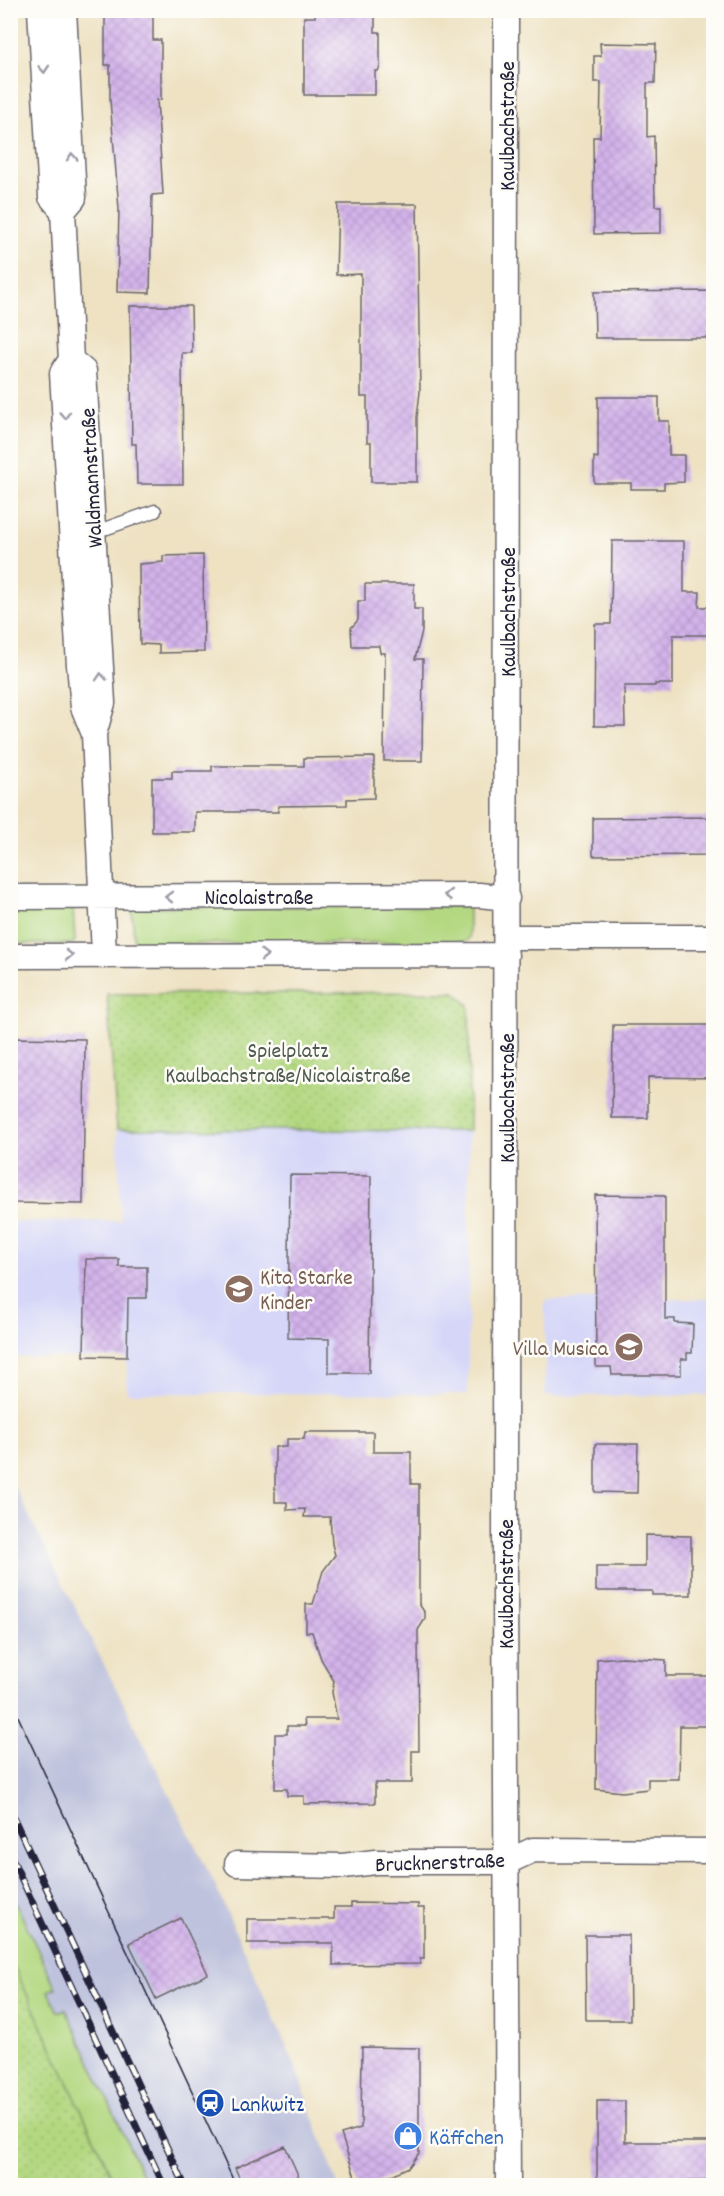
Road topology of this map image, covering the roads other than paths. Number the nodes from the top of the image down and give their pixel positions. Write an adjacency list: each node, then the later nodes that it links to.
1 (40, 10): 4 (street, Waldmannstraße, one-way to 4)
2 (64, 10): 4 (street, Waldmannstraße, one-way to 2)
3 (506, 10): 9 (street, Kaulbachstraße)
4 (63, 211): 6 (street, Waldmannstraße)
5 (155, 511): 6 (lane)
6 (82, 532): 8 (street, Waldmannstraße)
7 (10, 897): 8 (street, Nicolaistraße)
8 (103, 897): 9 (street, Nicolaistraße, one-way to 8); 12 (street, Waldmannstraße)
9 (507, 898): 11 (street, Kaulbachstraße)
10 (714, 937): 11 (street)
11 (506, 946): 12 (street, one-way to 11); 15 (street, Kaulbachstraße)
12 (104, 955): 13 (street, one-way to 12)
13 (10, 956)
14 (714, 1851): 15 (street, Brucknerstraße)
15 (507, 1862): 16 (street, Brucknerstraße); 17 (street, Kaulbachstraße)
16 (237, 1864)
17 (508, 2186)

